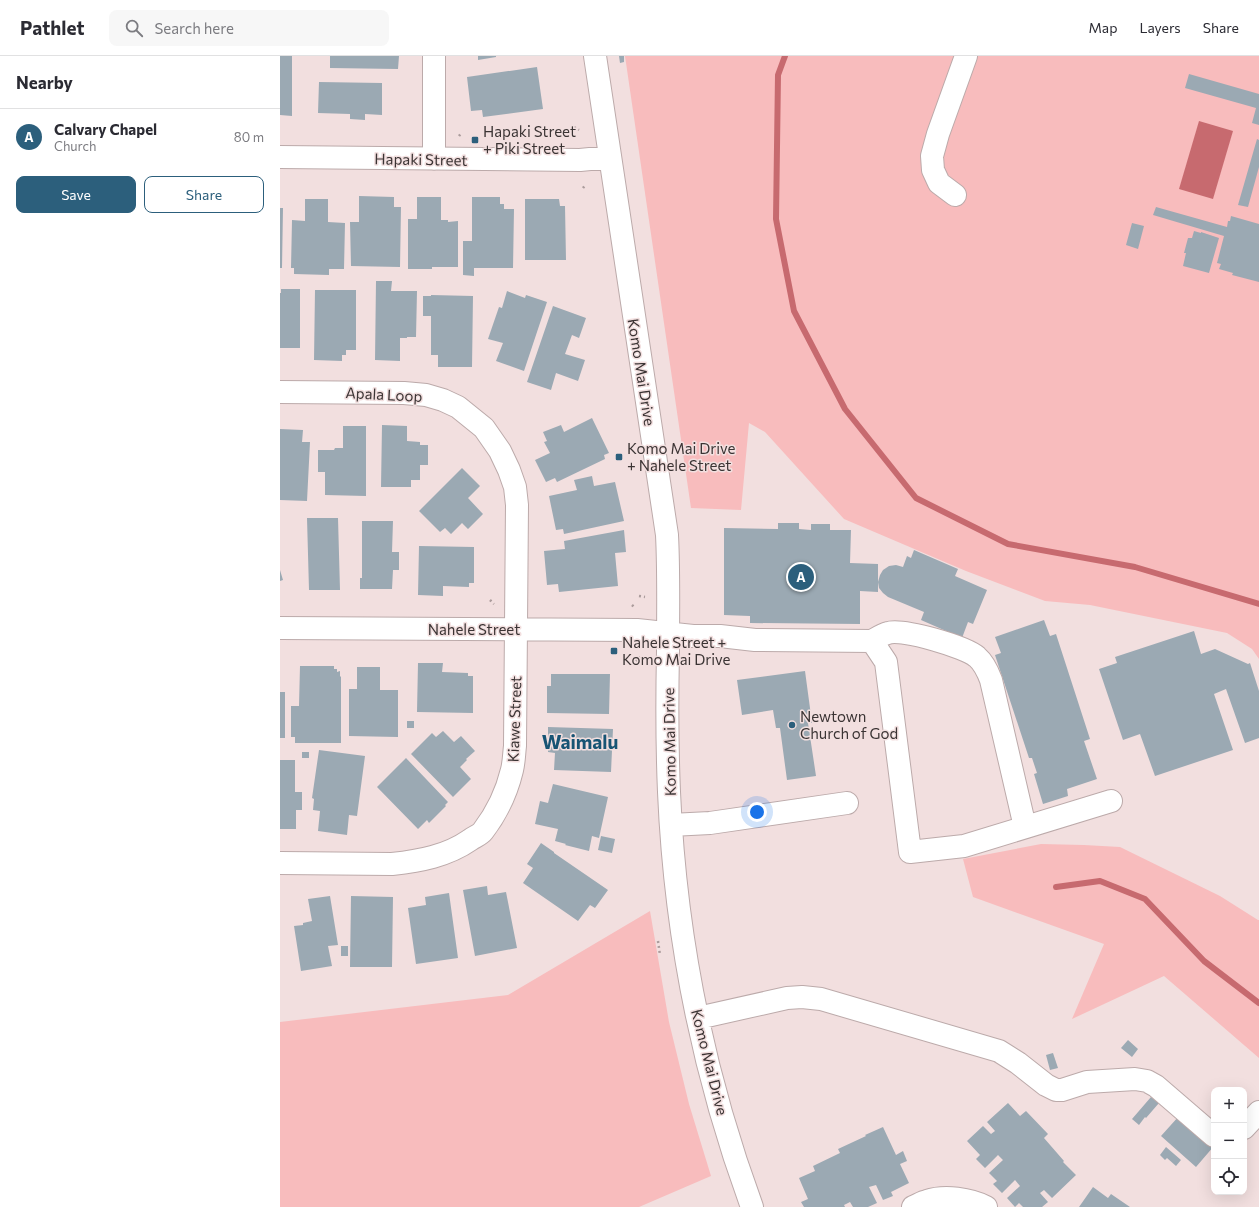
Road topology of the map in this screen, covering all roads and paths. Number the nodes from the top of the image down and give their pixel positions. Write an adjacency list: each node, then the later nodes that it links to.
1 (434, 56): 10 (street)
2 (595, 56): 9 (street, Komo Mai Drive)
3 (966, 56): 13 (street)
4 (574, 127): 5 (path)
5 (579, 130)
6 (462, 132): 7 (path)
7 (459, 136)
8 (280, 157): 10 (street, Hapaki Street)
9 (610, 157): 10 (street, Hapaki Street); 23 (street, Komo Mai Drive)
10 (434, 159)
11 (586, 184): 12 (path)
12 (583, 188)
13 (955, 195)
14 (280, 392): 22 (street, Apala Loop)
15 (639, 596): 16 (path)
16 (645, 597)
17 (490, 600): 18 (path)
18 (494, 604)
19 (632, 605): 20 (path)
20 (635, 608)
21 (280, 628): 22 (street, Nahele Street)
22 (516, 630): 23 (street, Nahele Street); 31 (street, Kiawe Street)
23 (668, 633): 24 (street, Nahele Street); 29 (street, Komo Mai Drive)
24 (872, 641): 30 (street); 30 (street)
25 (640, 657): 26 (path)
26 (636, 661)
27 (1111, 801): 30 (street)
28 (847, 803): 29 (street)
29 (671, 825): 34 (street, Komo Mai Drive)
30 (1025, 827)
31 (280, 863)
32 (658, 941): 33 (path)
33 (660, 955)
34 (698, 1018): 37 (street); 38 (street, Komo Mai Drive)
35 (1259, 1112): 36 (street)
36 (1247, 1125)
37 (1211, 1133)
38 (752, 1207)
39 (913, 1207): 40 (street)
40 (986, 1207)

